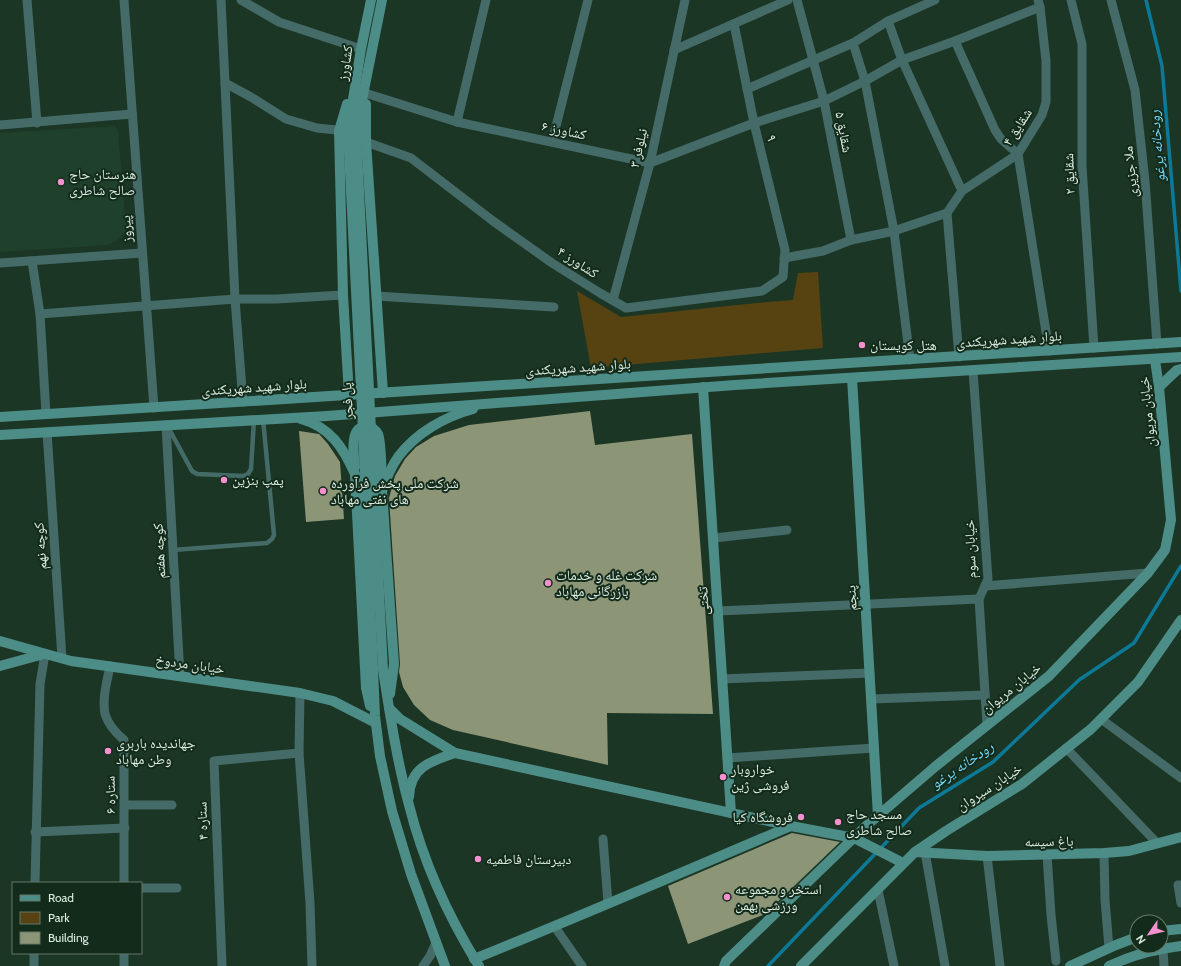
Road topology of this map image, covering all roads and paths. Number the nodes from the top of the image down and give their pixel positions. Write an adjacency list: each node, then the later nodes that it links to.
1 (27, 0): 32 (street)
2 (124, 0): 30 (street, پیروز)
3 (221, 0): 26 (street)
4 (241, 0): 20 (street)
5 (371, 0): 20 (main road, کشاورز)
6 (382, 0): 24 (main road)
7 (486, 0): 31 (street)
8 (588, 0): 37 (street)
9 (685, 0): 21 (street, نیلوفر ۳)
10 (787, 0): 17 (street)
11 (797, 0): 23 (street, شقایق ۵)
12 (935, 0): 16 (street)
13 (1071, 0): 57 (street, شقایق ۲)
14 (1111, 0): 56 (street, ملا جزیری)
15 (1039, 3): 18 (street); 38 (street, شقایق ۴)
16 (888, 21): 19 (street); 22 (street)
17 (734, 24): 21 (street); 27 (street, ۹)
18 (955, 41): 22 (street); 38 (street)
19 (853, 43): 23 (street); 25 (street)
20 (361, 49): 24 (main road, کشاورز)
21 (674, 50): 39 (street, نیلوفر ۳)
22 (902, 60): 25 (street); 40 (street)
23 (814, 61): 27 (street); 29 (street, شقایق ۵)
24 (362, 74): 28 (main road); 35 (main road, کشاورز)
25 (865, 81): 29 (street); 42 (street)
26 (225, 83): 35 (street); 50 (street)
27 (747, 89): 33 (street, ۹)
28 (366, 93): 31 (street, کشاورز ۶); 36 (main road)
29 (824, 101): 33 (street); 43 (street, شقایق ۵)
30 (132, 114): 32 (street); 44 (street, پیروز)
31 (457, 122): 37 (street, کشاورز ۶)
32 (37, 123): 34 (street)
33 (754, 123): 39 (street); 45 (street, ۹)
34 (0, 125)
35 (347, 131): 48 (main road); 96 (main road, پل فجر)
36 (366, 142): 49 (main road); 51 (street, کشاورز ۴)
37 (552, 142): 39 (street, کشاورز ۶)
38 (1018, 154): 40 (street, شقایق ۴); 58 (street)
39 (650, 163): 51 (street, نیلوفر ۳)
40 (962, 191): 41 (street, شقایق ۴)
41 (947, 213): 42 (street); 59 (street)
42 (894, 231): 43 (street); 61 (street)
43 (851, 240): 45 (street)
44 (142, 253): 46 (street); 52 (street, پیروز)
45 (784, 258): 51 (street, کشاورز ۴)
46 (32, 261): 47 (street); 54 (street)
47 (0, 263)
48 (344, 295): 50 (street); 69 (main road)
49 (376, 296): 53 (street); 68 (main road)
50 (236, 299): 52 (street); 70 (street)
51 (613, 300)
52 (146, 306): 54 (street); 72 (street, پیروز)
53 (554, 306)
54 (40, 314): 73 (street)
55 (1181, 342): 56 (main road, بلوار شهید شهریکندی)
56 (1157, 344): 57 (main road, بلوار شهید شهریکندی)
57 (1094, 348): 58 (main road, بلوار شهید شهریکندی)
58 (1049, 351): 59 (main road, بلوار شهید شهریکندی)
59 (959, 357): 61 (main road, بلوار شهید شهریکندی)
60 (1181, 357): 62 (main road, بلوار شهید شهریکندی)
61 (910, 360): 68 (main road, بلوار شهید شهریکندی)
62 (1155, 360): 64 (main road, بلوار شهید شهریکندی); 67 (main road, خیابان مریوان)
63 (1179, 369): 67 (main road)
64 (973, 371): 65 (main road, بلوار شهید شهریکندی); 86 (street, خیابان سوم)
65 (852, 378): 66 (main road, بلوار شهید شهریکندی); 88 (main road, پنجم)
66 (703, 387): 71 (main road, بلوار شهید شهریکندی); 83 (main road, تختی)
67 (1159, 387): 85 (main road, خیابان مریوان)
68 (383, 393): 69 (main road, بلوار شهید شهریکندی)
69 (349, 395): 70 (main road, بلوار شهید شهریکندی)
70 (242, 402): 72 (main road, بلوار شهید شهریکندی)
71 (500, 402): 75 (main road, بلوار شهید شهریکندی); 81 (main road)
72 (154, 408): 73 (main road, بلوار شهید شهریکندی)
73 (46, 414): 74 (main road, بلوار شهید شهریکندی)
74 (0, 417)
75 (293, 417): 76 (main road, بلوار شهید شهریکندی); 80 (main road)
76 (258, 420): 77 (main road, بلوار شهید شهریکندی); 77 (lane); 84 (lane)
77 (166, 425): 78 (main road, بلوار شهید شهریکندی); 84 (street, کوچه هفتم)
78 (46, 432): 79 (main road, بلوار شهید شهریکندی); 93 (street, کوچه نهم)
79 (0, 435)
80 (355, 474): 81 (main road); 105 (main road)
81 (382, 491): 103 (main road)
82 (787, 530): 83 (street)
83 (714, 538): 89 (main road, تختی)
84 (173, 550): 98 (street, کوچه هفتم)
85 (1148, 573): 86 (street); 106 (main road, خیابان مریوان)
86 (985, 586): 87 (street, خیابان سوم)
87 (979, 598): 88 (street); 101 (street, خیابان سوم)
88 (866, 604): 89 (street); 97 (main road, پنجم)
89 (718, 611): 99 (main road, تختی)
90 (1181, 620): 104 (main road, خیابان سیروان)
91 (0, 641): 92 (main road, خیابان مردوخ)
92 (45, 654): 93 (main road, خیابان مردوخ); 94 (main road); 121 (street)
93 (62, 658): 95 (main road, خیابان مردوخ)
94 (0, 666)
95 (110, 666): 98 (main road, خیابان مردوخ); 114 (street, ستاره ۶)
96 (378, 670): 103 (main road); 107 (main road)
97 (870, 673): 99 (street); 102 (main road, پنجم)
98 (180, 676): 100 (main road, خیابان مردوخ)
99 (722, 679): 112 (main road, تختی)
100 (300, 693): 105 (main road, خیابان مردوخ); 110 (street)
101 (986, 695): 102 (street); 106 (street, خیابان سوم)
102 (871, 699): 108 (main road, پنجم)
103 (389, 708): 111 (main road); 116 (main road)
104 (1101, 719): 109 (main road, خیابان سیروان); 113 (street)
105 (374, 722): 107 (main road)
106 (987, 725): 118 (main road, خیابان مریوان)
107 (379, 744): 143 (main road)
108 (874, 748): 112 (street); 118 (main road, پنجم)
109 (1066, 748): 125 (street); 126 (main road, خیابان سیروان)
110 (299, 753): 155 (street, ستاره ۴); 156 (street)
111 (455, 753): 116 (main road); 117 (main road)
112 (727, 758): 117 (main road, تختی)
113 (1181, 778)
114 (125, 804): 115 (street); 120 (street, ستاره ۶)
115 (172, 805)
116 (409, 806): 152 (main road)
117 (731, 813): 119 (main road)
118 (878, 816): 123 (main road, خیابان مریوان)
119 (791, 826): 123 (main road); 137 (main road)
120 (125, 828): 121 (street); 132 (street, ستاره ۶)
121 (35, 832): 131 (street)
122 (1181, 837): 125 (main road, باغ سیسه)
123 (854, 838): 130 (main road); 160 (main road, خیابان مریوان)
124 (603, 839): 137 (street)
125 (1157, 843): 128 (main road, باغ سیسه)
126 (920, 852): 129 (main road, باغ سیسه); 130 (main road, خیابان سیروان); 163 (street)
127 (1047, 854): 128 (main road, باغ سیسه); 129 (main road, باغ سیسه); 151 (street)
128 (1104, 854): 146 (street)
129 (987, 856): 164 (street)
130 (903, 863): 136 (main road, خیابان سیروان)
131 (35, 882)
132 (124, 882)
133 (1181, 885): 138 (street)
134 (142, 888): 135 (street)
135 (177, 888)
136 (878, 890): 161 (main road, خیابان سیروان); 162 (street)
137 (608, 903): 139 (main road)
138 (1181, 903)
139 (555, 927): 152 (main road); 159 (street)
140 (1181, 929): 141 (main road)
141 (1169, 930)
142 (1129, 940): 146 (main road)
143 (436, 943): 157 (street); 158 (main road)
144 (1181, 946): 145 (main road)
145 (1169, 947)
146 (1109, 948): 165 (main road)
147 (34, 954): 153 (street)
148 (124, 954): 154 (street)
149 (1139, 954): 166 (main road)
150 (1163, 954): 167 (street)
151 (1056, 961)
152 (477, 962)
153 (34, 966)
154 (124, 966)
155 (222, 966)
156 (312, 966)
157 (423, 966)
158 (445, 966)
159 (582, 966)
160 (724, 966)
161 (801, 966)
162 (894, 966)
163 (945, 966)
164 (1000, 966)
165 (1070, 966)
166 (1109, 966)
167 (1164, 966)

